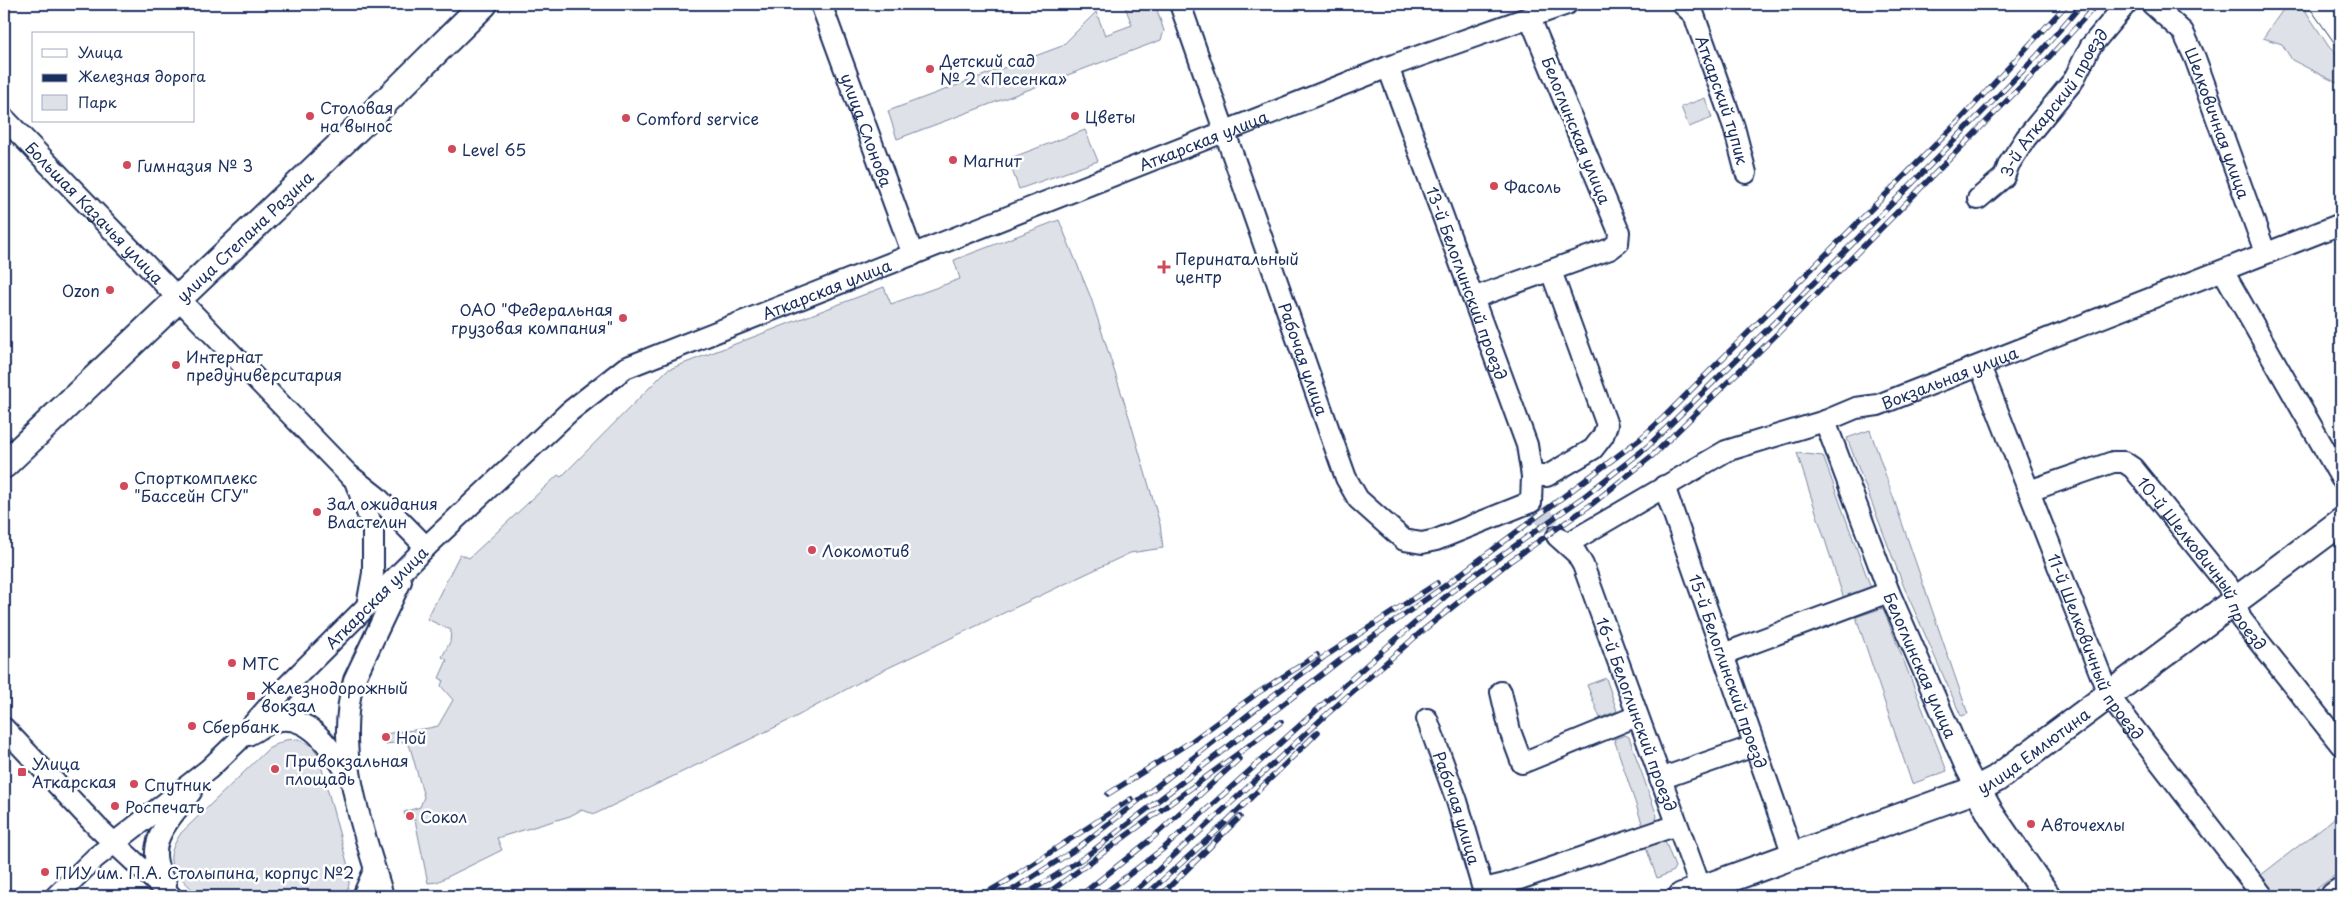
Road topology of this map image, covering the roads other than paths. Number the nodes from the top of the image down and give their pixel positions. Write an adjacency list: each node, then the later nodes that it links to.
1 (484, 4): 20 (main road, улица Степана Разина)
2 (821, 4): 16 (street, улица Слонова)
3 (1180, 4): 11 (street, Рабочая улица)
4 (1567, 4): 8 (street, Аткарская улица)
5 (1682, 4): 12 (street, Аткарский тупик)
6 (2126, 4): 13 (street, 3-й Аткарский проезд)
7 (2152, 4): 15 (street, Шелковичная улица)
8 (1530, 18): 9 (street, Аткарская улица); 17 (street, Белоглинская улица)
9 (1388, 68): 11 (street, Аткарская улица); 19 (street, 13-й Белоглинский проезд)
10 (4, 118): 20 (street, Большая Казачья улица)
11 (1225, 131): 16 (street, Аткарская улица); 29 (street, Рабочая улица)
12 (1746, 173)
13 (1978, 198)
14 (2341, 224): 15 (street, Вокзальная улица)
15 (2265, 252): 18 (street, Вокзальная улица)
16 (913, 255): 32 (street, Аткарская улица)
17 (1551, 271): 19 (street); 25 (street)
18 (2223, 271): 21 (street, Вокзальная улица); 24 (street)
19 (1473, 298): 25 (street, 13-й Белоглинский проезд)
20 (178, 299): 23 (main road, улица Степана Разина); 26 (street, Большая Казачья улица)
21 (1980, 366): 22 (street, Вокзальная улица); 28 (street, 11-й Шелковичный проезд)
22 (1824, 421): 27 (street, Вокзальная улица); 34 (street, Белоглинская улица)
23 (4, 465)
24 (2339, 468)
25 (1532, 476): 29 (street, 13-й Белоглинский проезд)
26 (354, 479): 32 (street, Большая Казачья улица); 36 (street, Большая Казачья улица)
27 (1664, 486): 31 (street, Вокзальная улица); 37 (street, 15-й Белоглинский проезд)
28 (2029, 491): 35 (street, 10-й Шелковичный проезд); 39 (street, 11-й Шелковичный проезд)
29 (1535, 506)
30 (2341, 522): 35 (main road, улица Емлютина)
31 (1562, 540): 40 (street, 16-й Белоглинский проезд)
32 (426, 547): 33 (street, Аткарская улица)
33 (409, 566): 36 (street, Аткарская улица); 47 (street)
34 (1889, 592): 37 (street); 49 (street, Белоглинская улица)
35 (2234, 601): 39 (main road, улица Емлютина); 45 (street, 10-й Шелковичный проезд)
36 (367, 606): 43 (street, Аткарская улица)
37 (1723, 654): 44 (street, 15-й Белоглинский проезд)
38 (1501, 692): 40 (street)
39 (2109, 696): 49 (main road, улица Емлютина); 62 (street, 11-й Шелковичный проезд)
40 (1637, 716): 48 (street, 16-й Белоглинский проезд)
41 (1427, 719): 55 (street, Рабочая улица)
42 (4, 728): 51 (street)
43 (238, 741): 46 (street, Аткарская улица); 47 (street)
44 (1754, 746): 48 (street); 52 (street, 15-й Белоглинский проезд)
45 (2341, 746)
46 (209, 769): 51 (street, Аткарская улица); 58 (street, Аткарская улица)
47 (350, 777): 53 (street)
48 (1660, 779): 50 (street, 16-й Белоглинский проезд)
49 (1977, 789): 52 (main road, улица Емлютина); 61 (main road, Белоглинская улица)
50 (1677, 825): 55 (street); 56 (street, 16-й Белоглинский проезд)
51 (115, 844): 57 (street, Аткарская улица); 58 (street)
52 (1793, 856): 56 (main road, улица Емлютина)
53 (374, 870): 59 (street); 60 (street)
54 (2341, 891): 63 (main road)
55 (1484, 892)
56 (1691, 893)
57 (56, 896)
58 (172, 896)
59 (363, 896)
60 (383, 896)
61 (2047, 896)
62 (2263, 896)
63 (2334, 896)

